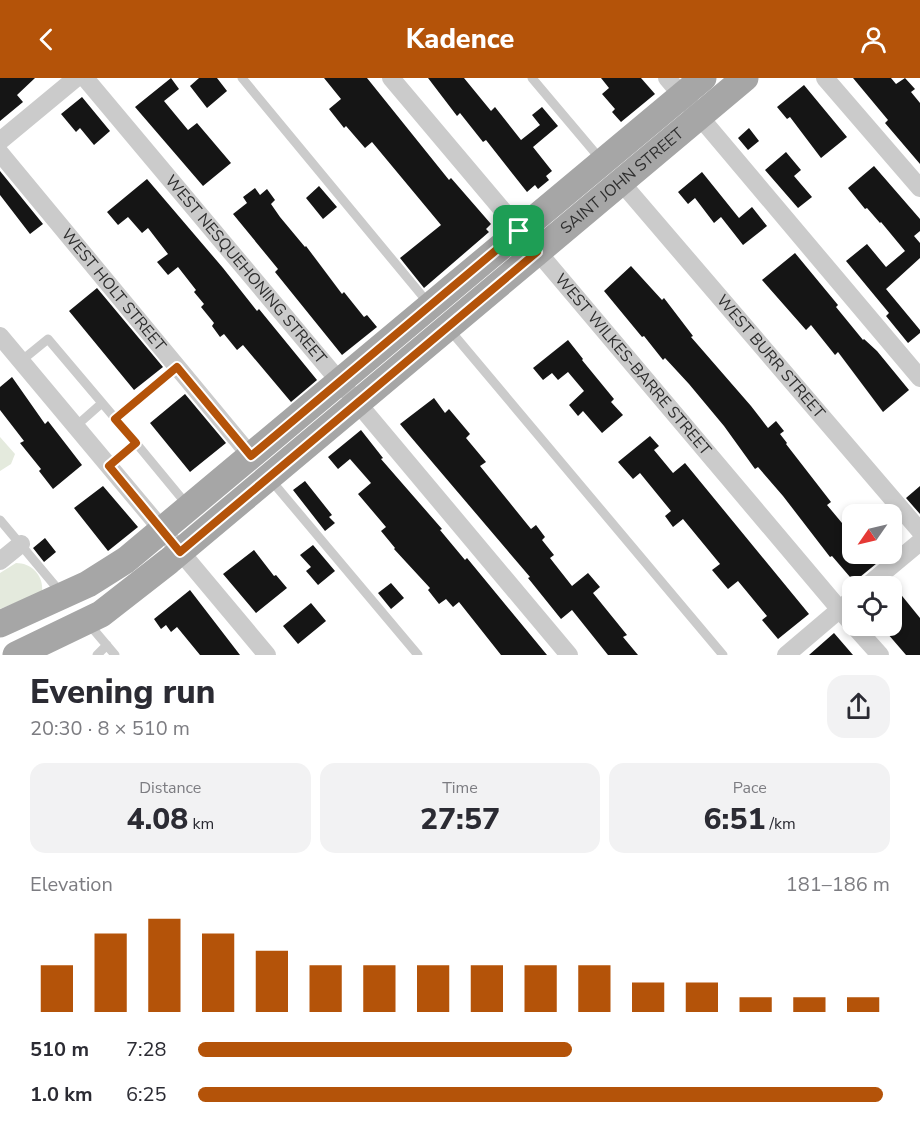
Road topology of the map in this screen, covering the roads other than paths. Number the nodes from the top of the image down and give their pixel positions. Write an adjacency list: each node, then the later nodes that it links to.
1 (76, 78): 11 (street)
2 (85, 78): 24 (street, WEST NESQUEHONING STREET)
3 (242, 78): 18 (lane)
4 (391, 78): 16 (street, WEST WILKES-BARRE STREET)
5 (532, 78): 13 (lane)
6 (703, 78): 9 (main road, SAINT JOHN STREET)
7 (746, 78): 10 (main road, SAINT JOHN STREET)
8 (825, 78): 15 (street)
9 (675, 87): 10 (street); 13 (main road, SAINT JOHN STREET)
10 (699, 117): 14 (main road, SAINT JOHN STREET); 23 (street)
11 (0, 141)
12 (0, 153): 22 (street, WEST HOLT STREET)
13 (603, 162): 16 (main road, SAINT JOHN STREET)
14 (621, 182): 17 (main road, SAINT JOHN STREET); 36 (street, WEST BURR STREET)
15 (920, 188)
16 (519, 231): 17 (street, WEST WILKES-BARRE STREET); 18 (main road, SAINT JOHN STREET)
17 (537, 252): 19 (main road, SAINT JOHN STREET); 43 (street, WEST WILKES-BARRE STREET)
18 (430, 306): 24 (main road, SAINT JOHN STREET)
19 (447, 327): 25 (main road, SAINT JOHN STREET); 55 (lane)
20 (0, 336): 21 (street)
21 (21, 361): 26 (lane); 28 (street)
22 (177, 367): 27 (lane); 30 (street, WEST HOLT STREET)
23 (920, 378)
24 (341, 381): 25 (street, WEST NESQUEHONING STREET); 30 (main road, SAINT JOHN STREET)
25 (358, 402): 32 (main road, SAINT JOHN STREET); 54 (street, WEST NESQUEHONING STREET)
26 (102, 403): 27 (lane); 28 (lane)
27 (115, 419): 29 (lane)
28 (76, 426): 31 (street)
29 (136, 443): 31 (lane); 33 (lane)
30 (251, 456): 33 (main road, SAINT JOHN STREET)
31 (109, 466): 35 (street)
32 (269, 477): 39 (main road, SAINT JOHN STREET); 53 (lane)
33 (189, 508): 35 (main road, SAINT JOHN STREET)
34 (0, 520): 38 (lane)
35 (163, 530): 39 (street); 42 (main road, SAINT JOHN STREET)
36 (920, 531)
37 (920, 542): 41 (street)
38 (21, 544): 40 (street); 42 (lane)
39 (180, 552): 45 (main road, SAINT JOHN STREET); 52 (street)
40 (0, 561)
41 (879, 576)
42 (64, 596): 46 (main road, SAINT JOHN STREET)
43 (842, 599)
44 (842, 607): 56 (street)
45 (86, 621): 48 (lane); 49 (main road, SAINT JOHN STREET)
46 (0, 624)
47 (863, 636): 57 (street, WEST WILKES-BARRE STREET)
48 (107, 645): 50 (lane); 51 (lane)
49 (16, 655)
50 (97, 655)
51 (115, 655)
52 (267, 655)
53 (418, 655)
54 (569, 655)
55 (723, 655)
56 (786, 655)
57 (880, 655)

